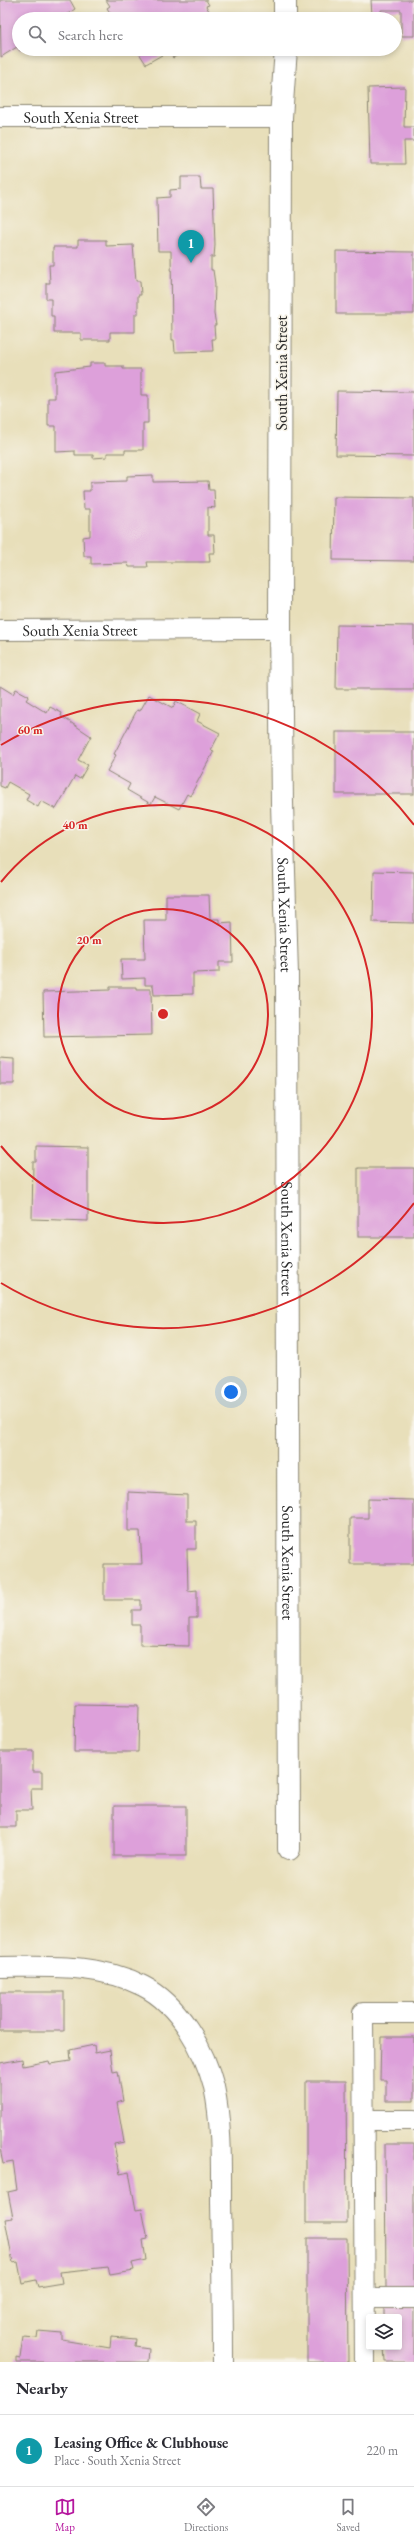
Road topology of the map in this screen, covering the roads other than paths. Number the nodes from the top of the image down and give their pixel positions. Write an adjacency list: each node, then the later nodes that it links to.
1 (285, 0): 2 (street)
2 (286, 12)
3 (285, 56): 5 (street, South Xenia Street)
4 (0, 117): 5 (lane, South Xenia Street)
5 (281, 117): 7 (street, South Xenia Street)
6 (0, 630): 7 (lane, South Xenia Street)
7 (280, 630): 8 (street, South Xenia Street)
8 (289, 1849)
9 (0, 1967): 15 (lane)
10 (414, 2013): 11 (lane)
11 (364, 2120): 12 (lane); 13 (lane)
12 (414, 2120)
13 (365, 2298): 14 (lane); 16 (lane)
14 (414, 2298)
15 (223, 2362)
16 (365, 2362)

